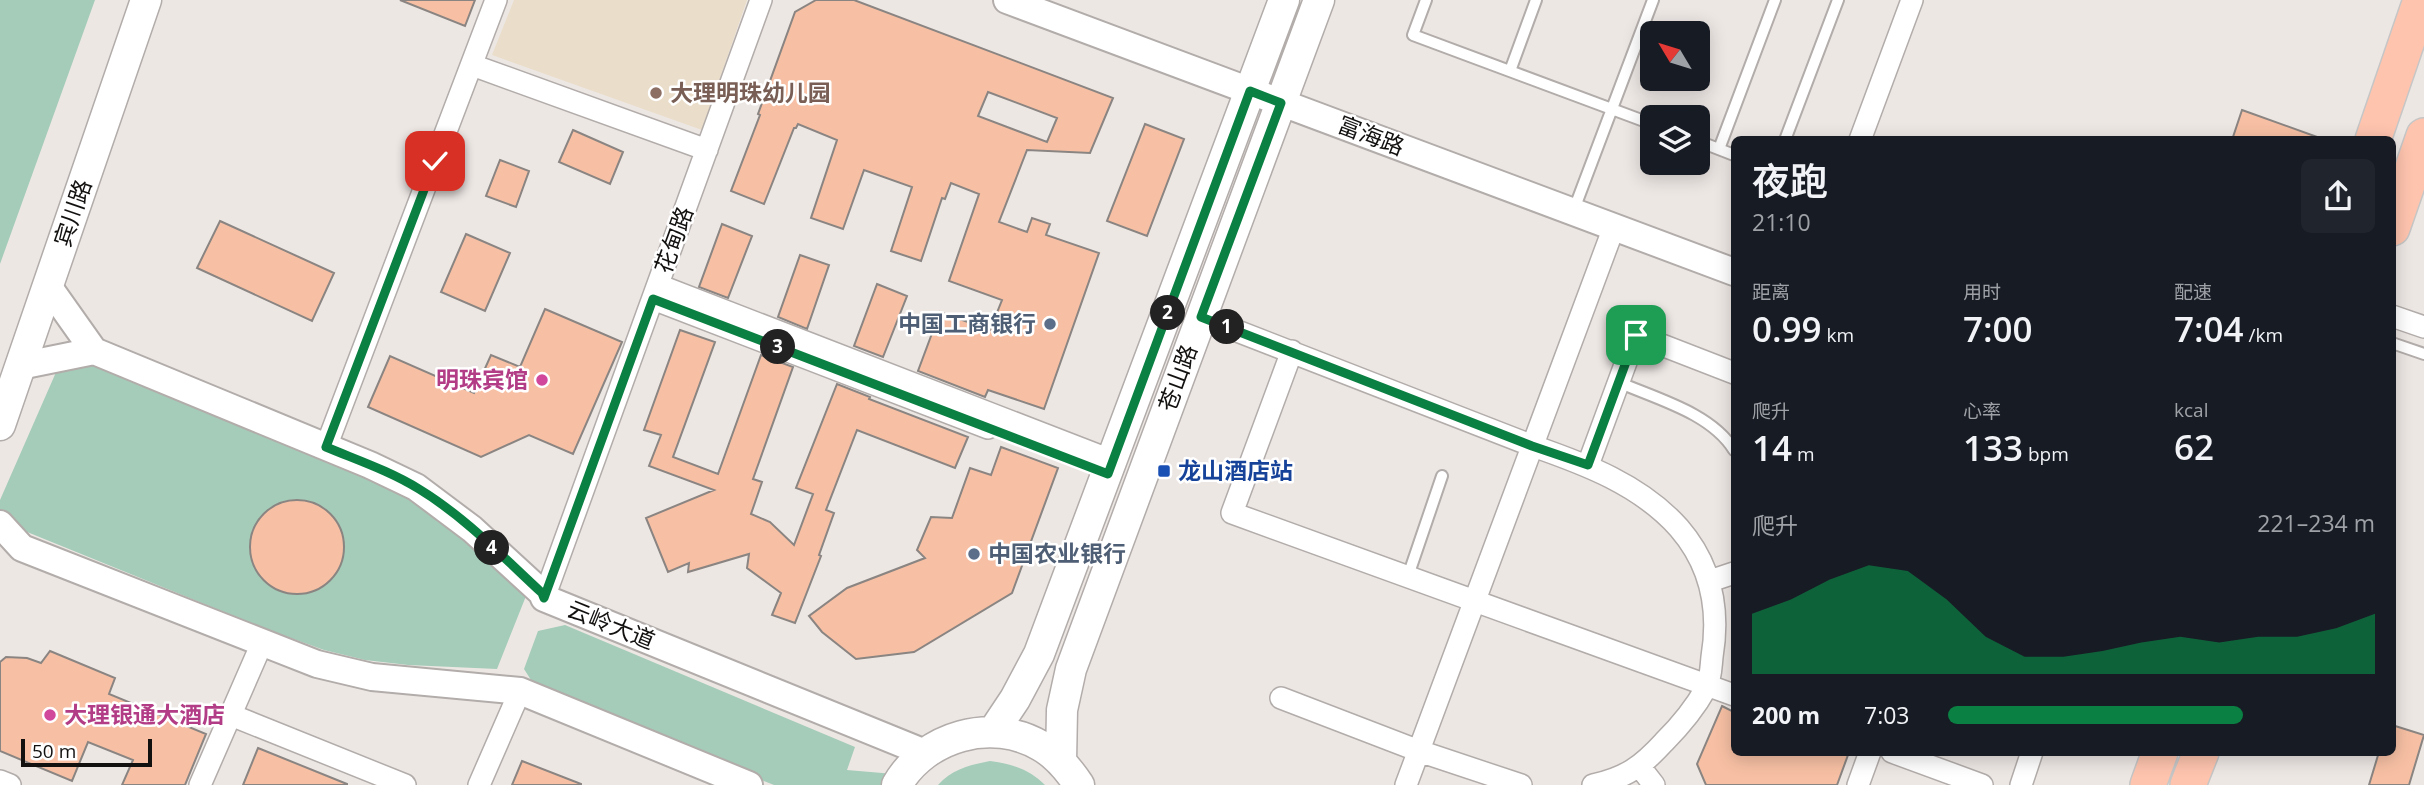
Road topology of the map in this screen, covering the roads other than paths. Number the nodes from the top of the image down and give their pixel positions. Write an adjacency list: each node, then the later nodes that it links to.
1 (126, 0): 42 (main road, 宾川路)
2 (146, 0): 33 (main road, 宾川路)
3 (496, 0): 15 (street)
4 (761, 0): 27 (street, 花甸路)
5 (1007, 0): 17 (street, 富海路)
6 (1284, 0): 17 (main road, 苍山路)
7 (1319, 0): 18 (main road, 苍山路)
8 (1426, 0): 16 (lane)
9 (1536, 0): 16 (lane)
10 (1653, 0): 19 (lane)
11 (1775, 0): 26 (lane)
12 (1838, 0): 21 (lane)
13 (1912, 0): 22 (street)
14 (2421, 0): 23 (highway)
15 (471, 65): 27 (street); 48 (street)
16 (1510, 71): 19 (lane)
17 (1250, 91): 18 (street, 富海路); 50 (main road, 苍山路)
18 (1281, 103): 29 (street, 富海路); 35 (main road, 苍山路)
19 (1612, 109): 20 (lane); 29 (lane)
20 (1640, 120)
21 (1787, 136)
22 (1861, 136)
23 (2374, 136)
24 (2424, 136): 30 (highway)
25 (1710, 146): 26 (lane)
26 (1719, 149): 28 (lane)
27 (707, 150): 34 (street, 花甸路)
28 (1731, 154)
29 (1573, 212): 31 (street, 富海路)
30 (2396, 216)
31 (1614, 227): 32 (street, 富海路); 47 (street)
32 (1731, 271)
33 (48, 286): 39 (street); 42 (main road, 宾川路)
34 (655, 292): 50 (street); 57 (street, 花甸路)
35 (1201, 317): 40 (street); 74 (main road, 苍山路)
36 (2396, 317): 37 (street)
37 (2424, 327)
38 (2396, 344): 41 (lane)
39 (94, 351): 42 (street); 48 (street, 云岭大道)
40 (1292, 351): 47 (street); 55 (street)
41 (2424, 355)
42 (10, 367): 45 (main road, 宾川路)
43 (1731, 372): 44 (street)
44 (1618, 382): 46 (lane); 49 (street)
45 (0, 425)
46 (1731, 445)
47 (1532, 446): 49 (street); 58 (street)
48 (326, 447): 57 (street, 云岭大道)
49 (1588, 465): 56 (street)
50 (1111, 467): 65 (main road, 苍山路)
51 (1442, 476): 55 (lane)
52 (0, 524): 53 (street)
53 (11, 552): 59 (street)
54 (1731, 574): 56 (street)
55 (1408, 576): 58 (street)
56 (1710, 581): 60 (street)
57 (544, 598): 67 (street, 云岭大道)
58 (1475, 601): 60 (street); 66 (street)
59 (262, 643): 61 (street); 64 (street)
60 (1707, 685): 62 (street); 75 (street)
61 (520, 691): 80 (street); 81 (street)
62 (1731, 694)
63 (1281, 698): 66 (street)
64 (230, 715): 78 (street); 79 (street)
65 (993, 732): 67 (main road); 74 (main road)
66 (1419, 751): 84 (street); 85 (street)
67 (925, 753): 82 (main road)
68 (1869, 756): 88 (street)
69 (1903, 756): 89 (street)
70 (2031, 756): 90 (street)
71 (2159, 756): 91 (highway)
72 (2199, 756): 92 (highway)
73 (2211, 756): 93 (main road)
74 (1061, 762): 83 (main road)
75 (1640, 767): 86 (street); 87 (street)
76 (0, 781): 77 (street)
77 (10, 785)
78 (200, 785)
79 (405, 785)
80 (479, 785)
81 (749, 785)
82 (897, 785)
83 (1079, 785)
84 (1406, 785)
85 (1521, 785)
86 (1593, 785)
87 (1654, 785)
88 (1858, 785)
89 (1982, 785)
90 (2021, 785)
91 (2148, 785)
92 (2188, 785)
93 (2206, 785)

